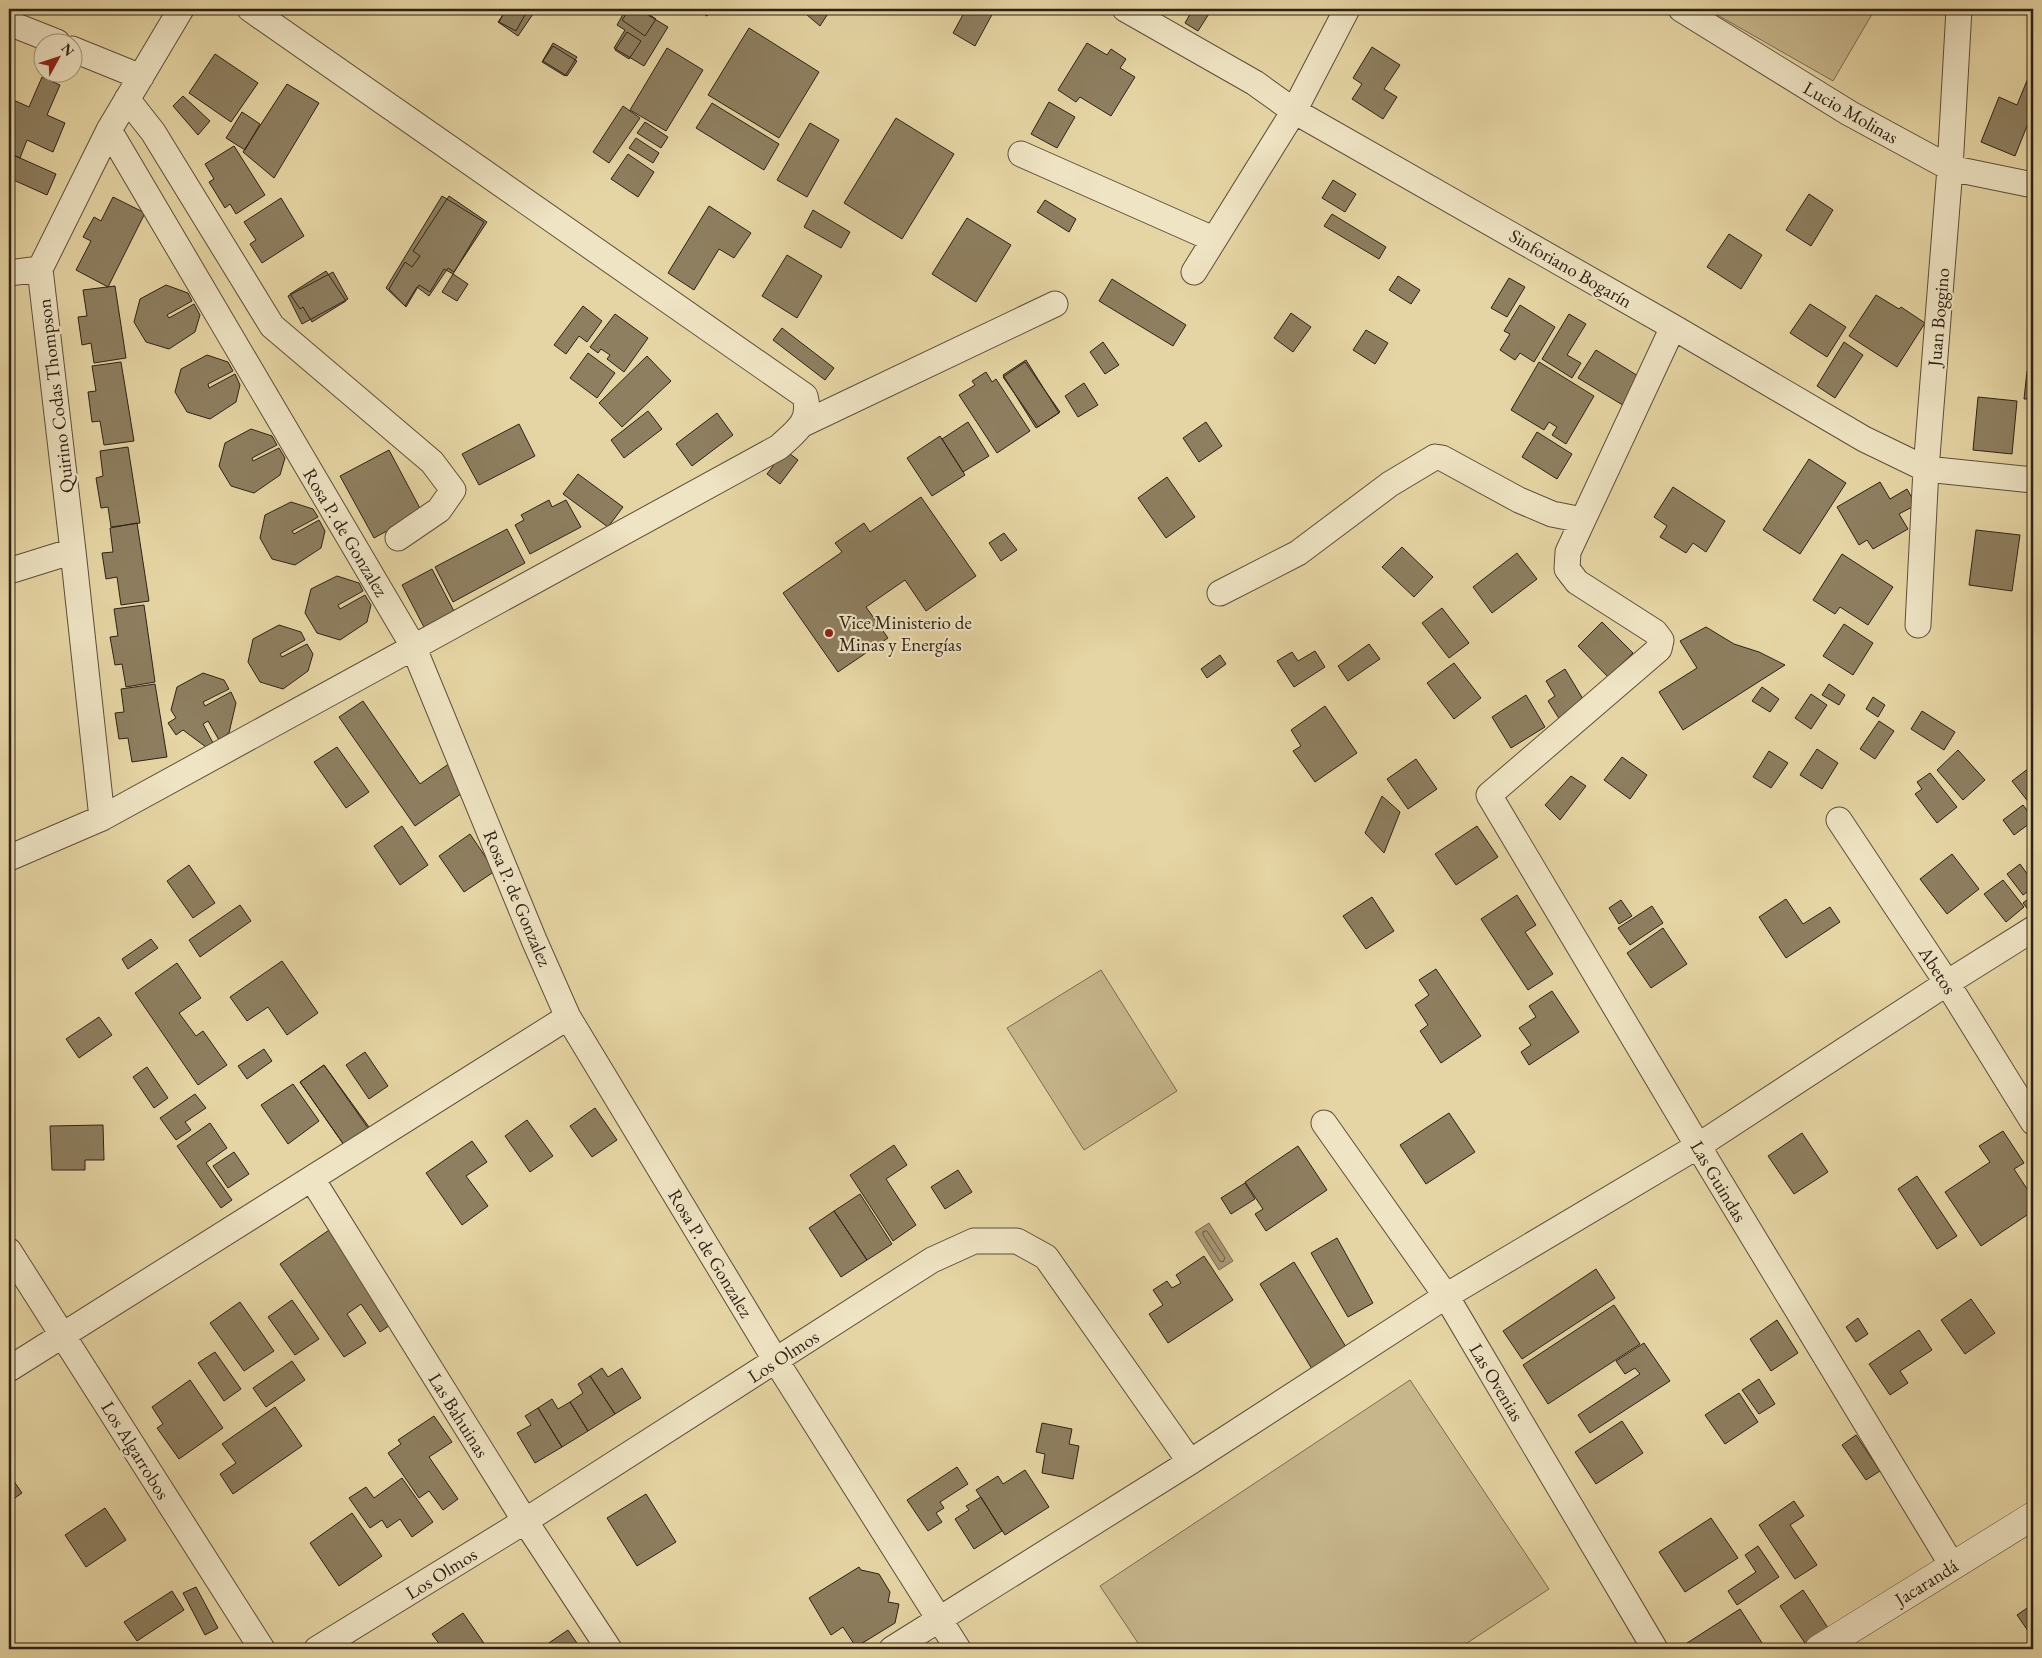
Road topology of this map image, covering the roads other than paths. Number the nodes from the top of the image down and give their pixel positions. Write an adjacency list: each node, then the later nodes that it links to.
1 (181, 9): 10 (street)
2 (250, 9): 23 (street)
3 (1125, 9): 12 (street, Sinforiano Bogarín)
4 (1347, 9): 12 (street)
5 (1681, 9): 15 (street, Lucio Molinas)
6 (1959, 9): 15 (street, Juan Boggino)
7 (9, 23): 8 (street)
8 (32, 32)
9 (82, 53): 10 (street)
10 (141, 77): 11 (street)
11 (127, 100): 13 (street); 27 (street)
12 (1294, 110): 17 (street); 22 (street, Sinforiano Bogarín)
13 (109, 130): 18 (street); 32 (street, Rosa P. de Gonzalez)
14 (1021, 154): 17 (street)
15 (1950, 168): 16 (street, Lucio Molinas); 24 (street, Juan Boggino)
16 (2033, 185)
17 (1213, 239): 19 (street)
18 (40, 269): 20 (street); 28 (street, Quirino Codas Thompson)
19 (1194, 272)
20 (9, 273)
21 (1055, 304): 23 (street)
22 (1673, 327): 24 (street, Sinforiano Bogarín); 26 (street)
23 (803, 424): 32 (street)
24 (1926, 469): 25 (street, Sinforiano Bogarín); 31 (street, Juan Boggino)
25 (2033, 480)
26 (1582, 520): 30 (street); 41 (street, Las Guindas)
27 (398, 538)
28 (73, 551): 29 (street); 33 (street, Quirino Codas Thompson)
29 (9, 571)
30 (1220, 593)
31 (1918, 625)
32 (413, 646): 33 (street); 38 (street, Rosa P. de Gonzalez)
33 (102, 818): 35 (street)
34 (1839, 820): 37 (street, Abetos)
35 (9, 858)
36 (2033, 929): 37 (street)
37 (1947, 983): 39 (street, Abetos); 41 (street)
38 (568, 1017): 42 (street); 46 (street, Rosa P. de Gonzalez)
39 (2033, 1122)
40 (1324, 1123): 44 (street, Las Ovenias)
41 (1698, 1146): 44 (street); 51 (street, Las Guindas)
42 (312, 1179): 45 (street); 50 (street, Las Bahuinas)
43 (9, 1251): 45 (street, Los Algarrobos)
44 (1446, 1296): 48 (street); 58 (street, Las Ovenias)
45 (63, 1336): 47 (street); 53 (street, Los Algarrobos)
46 (776, 1360): 48 (street, Los Olmos); 50 (street, Los Olmos); 52 (street, Rosa P. de Gonzalez)
47 (9, 1369)
48 (1190, 1462): 52 (street)
49 (2033, 1516): 51 (street, Jacarandá)
50 (526, 1522): 54 (street, Los Olmos); 55 (street, Las Bahuinas)
51 (1952, 1565): 59 (street, Jacarandá)
52 (939, 1619): 56 (street); 57 (street, Rosa P. de Gonzalez)
53 (262, 1649)
54 (317, 1649)
55 (609, 1649)
56 (892, 1649)
57 (958, 1649)
58 (1655, 1649)
59 (1819, 1649)

